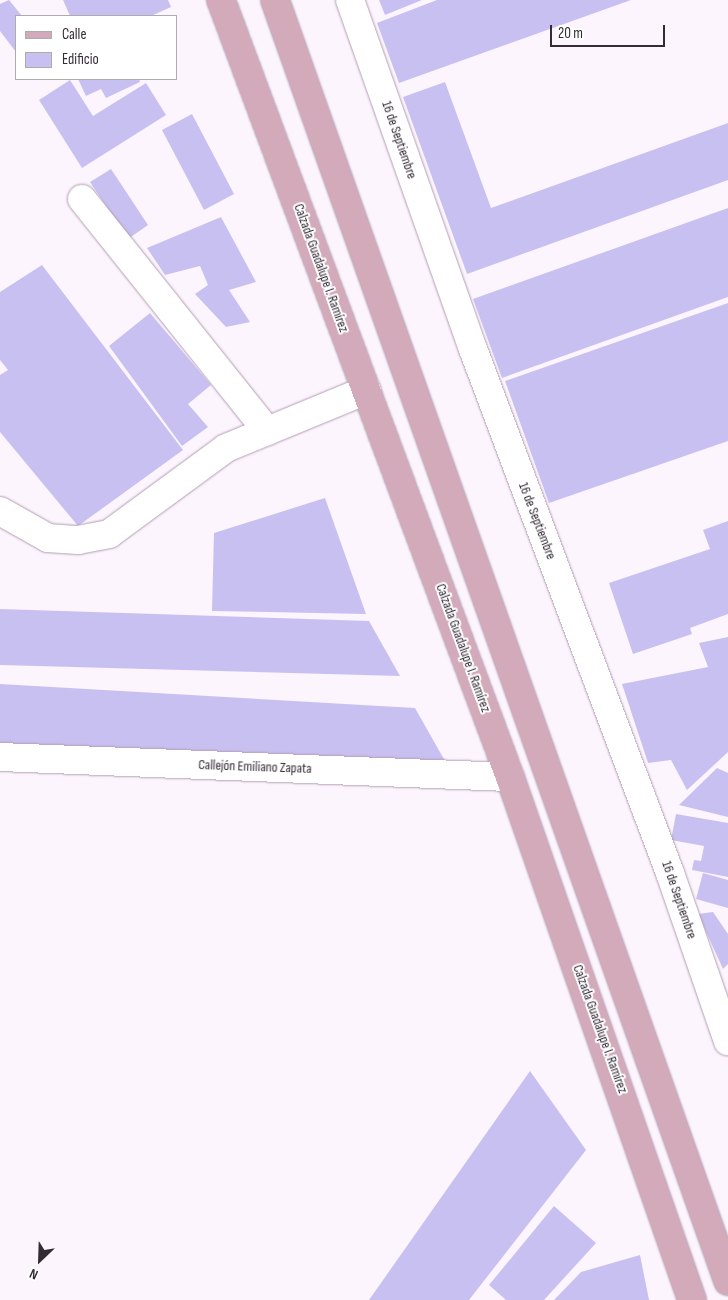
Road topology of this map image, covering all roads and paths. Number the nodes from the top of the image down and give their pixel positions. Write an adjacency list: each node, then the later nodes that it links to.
1 (222, 0): 5 (main road, Calzada Guadalupe I. Ramírez)
2 (275, 0): 11 (main road)
3 (350, 0): 10 (street, 16 de Septiembre)
4 (82, 199): 6 (street)
5 (367, 390): 6 (street); 9 (main road, Calzada Guadalupe I. Ramírez)
6 (267, 431): 7 (street)
7 (0, 511)
8 (0, 756): 9 (street, Callejón Emiliano Zapata)
9 (510, 777): 12 (main road, Calzada Guadalupe I. Ramírez)
10 (728, 1041)
11 (728, 1281)
12 (692, 1300)

